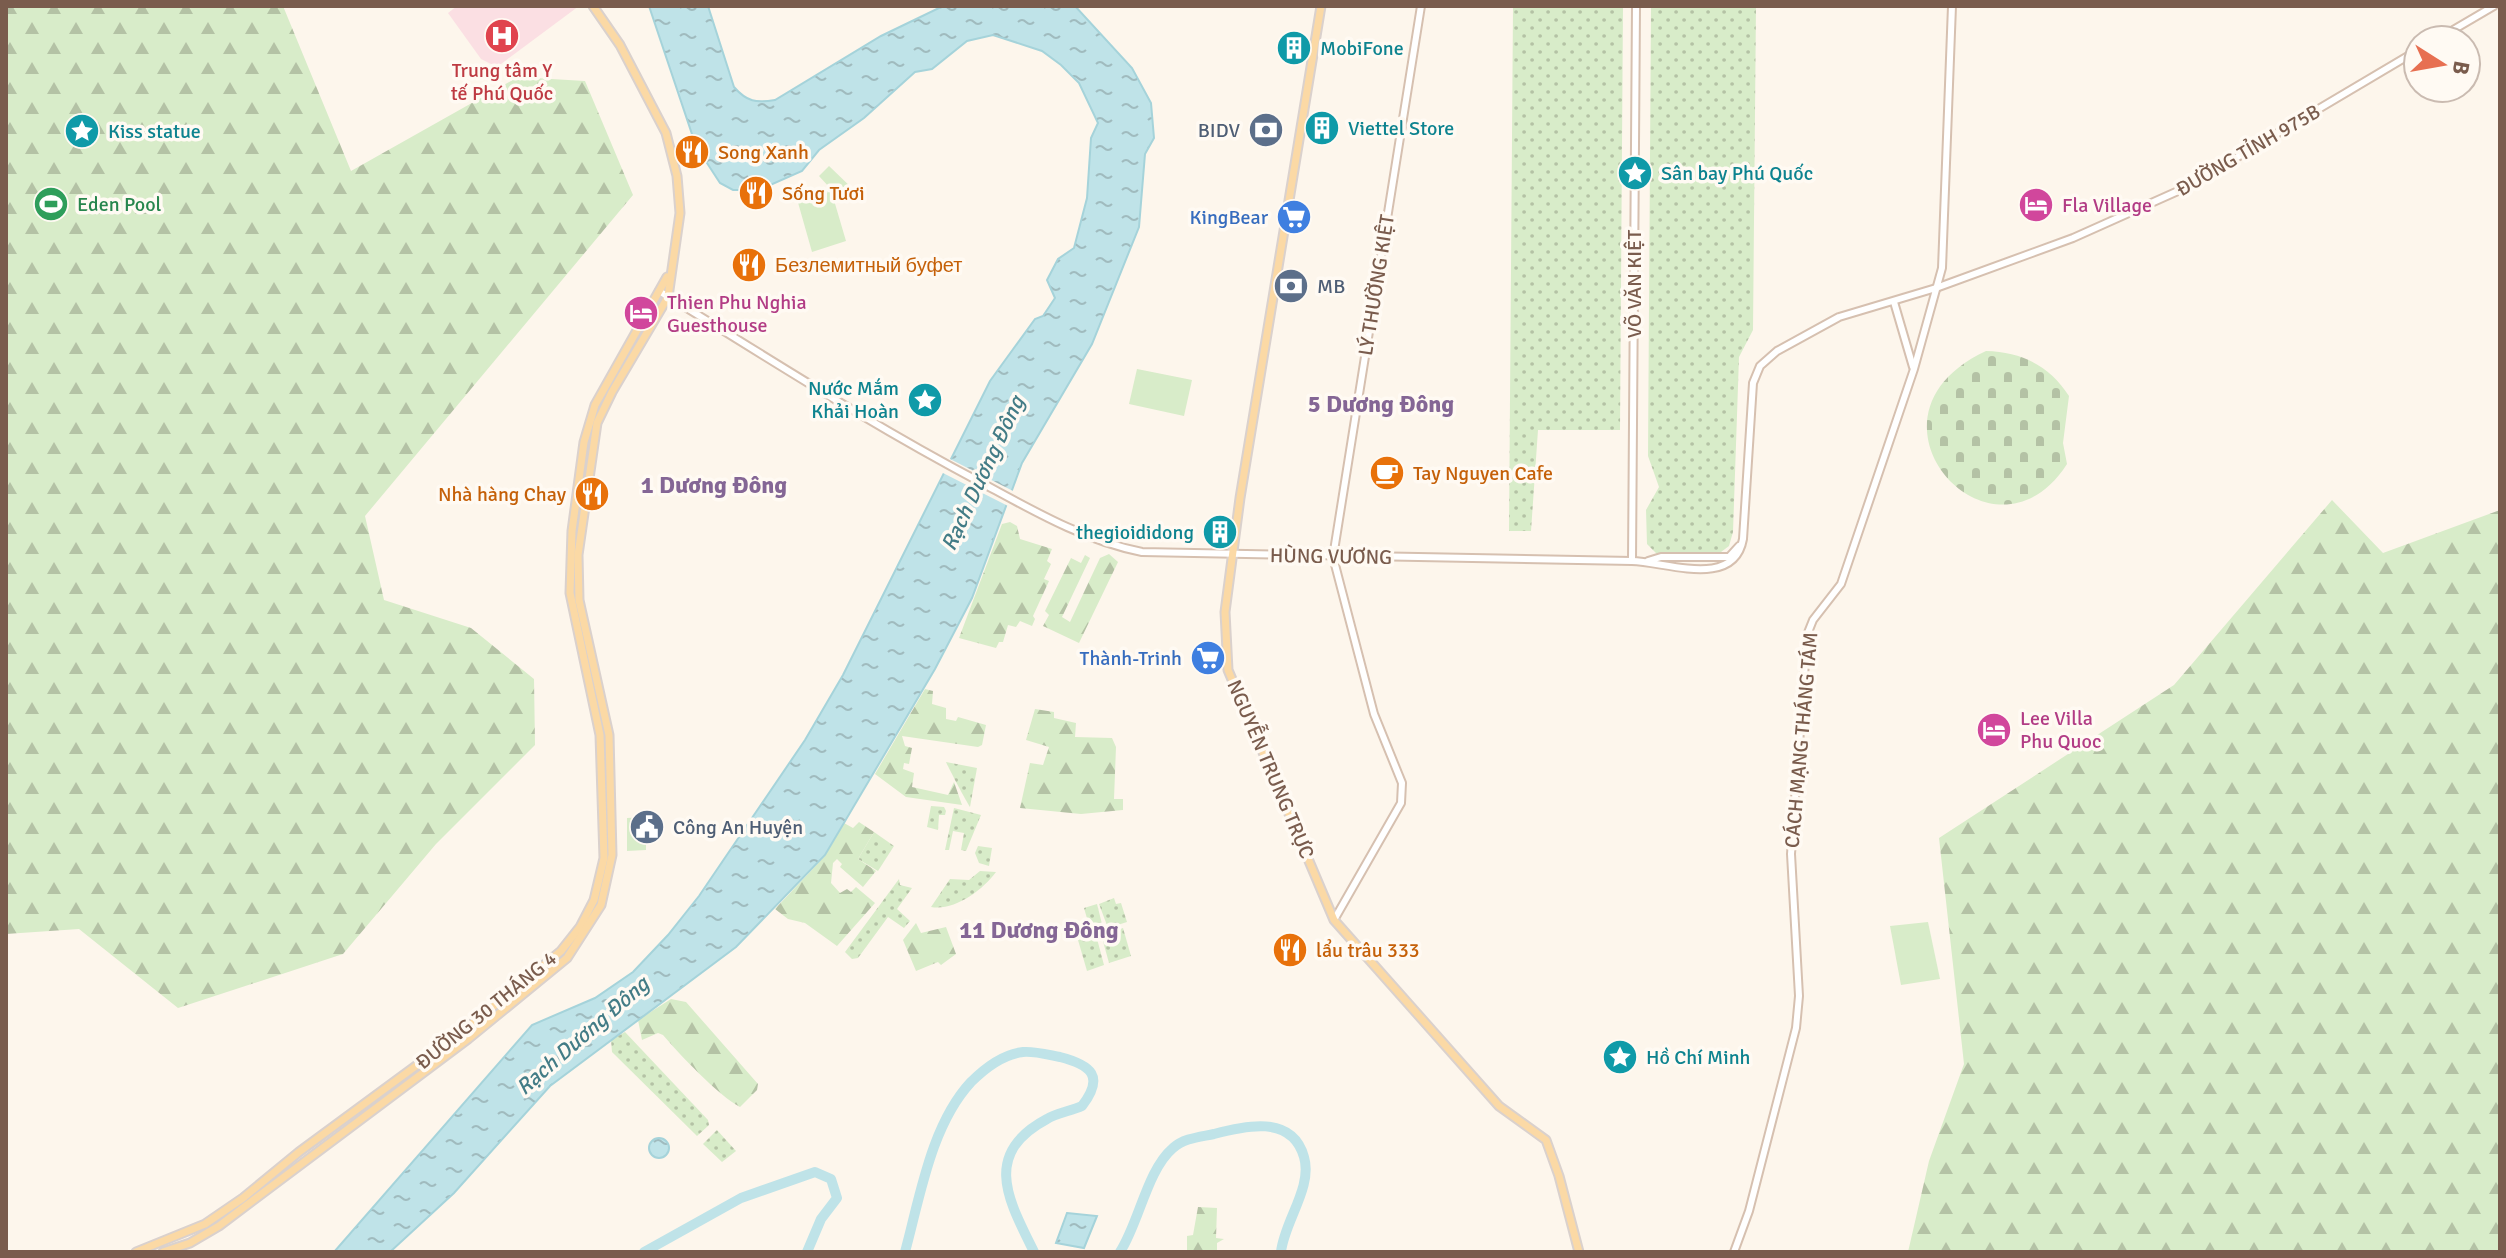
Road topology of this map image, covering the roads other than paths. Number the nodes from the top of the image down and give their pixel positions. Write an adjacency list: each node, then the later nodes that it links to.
1 (593, 6): 9 (main road, ĐƯỜNG 30 THÁNG 4)
2 (1321, 6): 19 (main road, NGUYỄN TRUNG TRỰC)
3 (1421, 6): 20 (street, LÝ THƯỜNG KIỆT)
4 (1636, 6): 21 (street, VÕ VĂN KIỆT)
5 (1952, 6): 10 (street, CÁCH MẠNG THÁNG TÁM)
6 (2494, 6): 7 (street)
7 (2463, 24)
8 (2402, 59): 10 (street, ĐƯỜNG TỈNH 975B)
9 (670, 271): 11 (main road, ĐƯỜNG 30 THÁNG 4); 12 (main road, ĐƯỜNG 30 THÁNG 4)
10 (1936, 288): 13 (street, HÙNG VƯƠNG); 15 (street, CÁCH MẠNG THÁNG TÁM)
11 (659, 291): 12 (street); 14 (main road, ĐƯỜNG 30 THÁNG 4)
12 (668, 297): 14 (main road, ĐƯỜNG 30 THÁNG 4); 19 (street, HÙNG VƯƠNG)
13 (1894, 302): 15 (street); 21 (street, HÙNG VƯƠNG)
14 (627, 357): 16 (main road, ĐƯỜNG 30 THÁNG 4); 17 (main road, ĐƯỜNG 30 THÁNG 4)
15 (1914, 369): 34 (street, CÁCH MẠNG THÁNG TÁM)
16 (589, 419): 17 (main road); 18 (main road, ĐƯỜNG 30 THÁNG 4)
17 (597, 423): 18 (main road, ĐƯỜNG 30 THÁNG 4)
18 (577, 531): 22 (main road, ĐƯỜNG 30 THÁNG 4)
19 (1233, 553): 20 (street, HÙNG VƯƠNG); 26 (main road, NGUYỄN TRUNG TRỰC)
20 (1333, 557): 21 (street, HÙNG VƯƠNG); 26 (street, LÝ THƯỜNG KIỆT)
21 (1632, 561)
22 (575, 600): 23 (main road, ĐƯỜNG 30 THÁNG 4); 24 (main road, ĐƯỜNG 30 THÁNG 4)
23 (609, 740): 24 (main road); 25 (main road, ĐƯỜNG 30 THÁNG 4)
24 (600, 741): 25 (main road, ĐƯỜNG 30 THÁNG 4)
25 (608, 858): 27 (main road, ĐƯỜNG 30 THÁNG 4)
26 (1334, 920): 33 (main road, NGUYỄN TRUNG TRỰC)
27 (465, 1035): 28 (main road, ĐƯỜNG 30 THÁNG 4); 29 (main road, ĐƯỜNG 30 THÁNG 4)
28 (357, 1111): 29 (main road); 30 (main road, ĐƯỜNG 30 THÁNG 4)
29 (362, 1119): 30 (main road, ĐƯỜNG 30 THÁNG 4)
30 (245, 1202): 31 (main road, ĐƯỜNG 30 THÁNG 4); 32 (main road, ĐƯỜNG 30 THÁNG 4)
31 (136, 1252)
32 (163, 1252)
33 (1579, 1252)
34 (1734, 1252)

